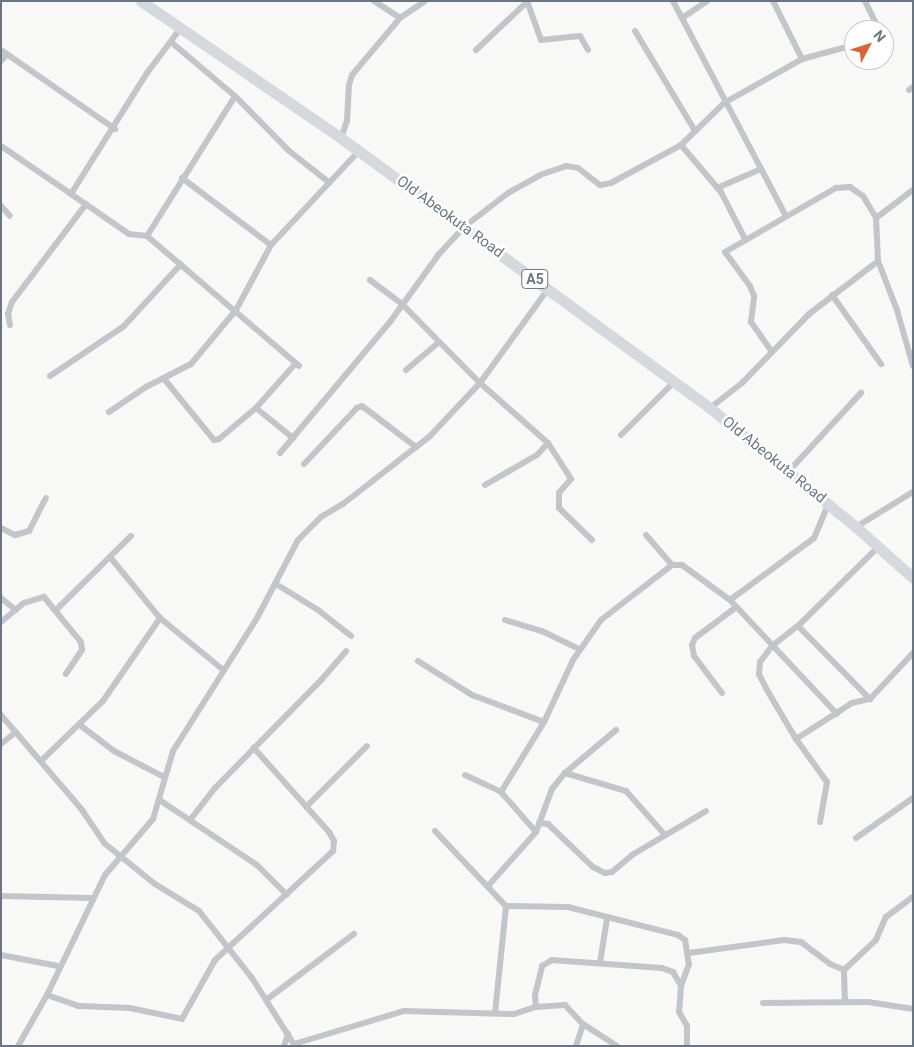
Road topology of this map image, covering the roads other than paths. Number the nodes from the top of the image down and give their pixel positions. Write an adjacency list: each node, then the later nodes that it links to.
1 (374, 1): 9 (street)
2 (425, 1): 9 (street)
3 (673, 1): 10 (street)
4 (707, 1): 10 (street)
5 (773, 1): 19 (street)
6 (865, 1): 11 (street)
7 (142, 2): 12 (highway, Old Abeokuta Road / A5)
8 (527, 2): 16 (street); 17 (street)
9 (400, 18): 25 (street)
10 (682, 18): 22 (street)
11 (874, 20)
12 (180, 29): 14 (street); 25 (highway, Old Abeokuta Road / A5)
13 (635, 31): 24 (street)
14 (171, 42): 21 (street); 23 (street)
15 (844, 48): 19 (street)
16 (476, 50)
17 (588, 50)
18 (4, 52): 20 (street); 23 (street)
19 (802, 59): 22 (street)
20 (1, 61)
21 (234, 96): 30 (street); 31 (street)
22 (724, 102): 24 (street); 29 (street)
23 (115, 128): 34 (street)
24 (695, 131): 26 (street)
25 (340, 138): 28 (highway, Old Abeokuta Road / A5)
26 (681, 145): 32 (street); 40 (street)
27 (1, 146): 34 (street)
28 (359, 151): 31 (street); 40 (highway, Old Abeokuta Road / A5)
29 (761, 169): 32 (street); 38 (street)
30 (182, 178): 41 (street); 43 (street)
31 (330, 183): 43 (street)
32 (717, 188): 42 (street)
33 (913, 190): 39 (street)
34 (71, 194): 35 (street)
35 (86, 204): 41 (street); 51 (street)
36 (1, 206): 37 (street)
37 (10, 216)
38 (786, 216): 39 (street); 42 (street)
39 (876, 218): 44 (street)
40 (464, 227): 47 (highway, Old Abeokuta Road / A5); 49 (street)
41 (147, 236): 45 (street)
42 (745, 239): 53 (street)
43 (270, 245): 50 (street)
44 (878, 261): 48 (street); 55 (street)
45 (181, 264): 50 (street); 57 (street)
46 (370, 280): 49 (street)
47 (548, 289): 59 (highway, Old Abeokuta Road / A5); 60 (street)
48 (832, 295): 53 (street); 54 (street)
49 (401, 303): 52 (street); 66 (street)
50 (236, 310): 58 (street); 62 (street)
51 (10, 324)
52 (439, 342): 56 (street); 60 (street)
53 (772, 352): 63 (street)
54 (881, 364)
55 (913, 366)
56 (406, 370)
57 (50, 376)
58 (165, 380): 62 (street); 64 (street)
59 (674, 382): 63 (highway, Old Abeokuta Road / A5); 65 (street)
60 (480, 383): 67 (street); 68 (street)
61 (861, 393): 71 (street)
62 (256, 408): 66 (street)
63 (710, 408): 71 (highway, Old Abeokuta Road / A5)
64 (109, 412)
65 (621, 435)
66 (293, 438): 69 (street)
67 (548, 443): 72 (street); 80 (street)
68 (416, 447): 70 (street); 85 (street)
69 (280, 453)
70 (304, 464)
71 (788, 472): 75 (highway, Old Abeokuta Road / A5)
72 (485, 485)
73 (913, 492): 76 (street)
74 (46, 498): 77 (street)
75 (828, 505): 76 (highway, Old Abeokuta Road / A5); 87 (street)
76 (856, 526): 81 (highway, Old Abeokuta Road / A5)
77 (1, 528)
78 (646, 535): 83 (street)
79 (131, 536): 82 (street)
80 (592, 540)
81 (878, 547): 84 (highway, Old Abeokuta Road / A5); 94 (street)
82 (110, 557): 89 (street); 91 (street)
83 (672, 565): 87 (street); 97 (street)
84 (913, 578)
85 (276, 584): 95 (street); 101 (street)
86 (1, 598): 90 (street)
87 (730, 600): 88 (street)
88 (735, 608): 96 (street); 103 (street)
89 (57, 609): 90 (street); 102 (street)
90 (16, 610): 93 (street)
91 (160, 618): 101 (street); 108 (street)
92 (505, 620): 97 (street)
93 (1, 622)
94 (798, 626): 96 (street); 104 (street)
95 (351, 636)
96 (772, 646): 105 (street); 111 (street)
97 (579, 649): 107 (street)
98 (346, 651): 114 (street)
99 (913, 653): 104 (street)
100 (418, 661): 107 (street)
101 (222, 669): 118 (street)
102 (66, 674)
103 (722, 693)
104 (870, 699): 105 (street)
105 (837, 714): 111 (street)
106 (1, 716): 110 (street)
107 (544, 722): 119 (street)
108 (80, 725): 115 (street); 118 (street)
109 (616, 730): 116 (street)
110 (16, 732): 112 (street); 115 (street)
111 (796, 739): 125 (street)
112 (1, 744)
113 (368, 746): 122 (street)
114 (254, 748): 122 (street); 124 (street)
115 (41, 761): 131 (street)
116 (566, 773): 126 (street); 129 (street)
117 (465, 775): 119 (street)
118 (164, 777): 121 (street)
119 (501, 792): 128 (street)
120 (913, 798): 130 (street)
121 (161, 801): 124 (street); 131 (street)
122 (306, 807): 133 (street)
123 (706, 811): 129 (street)
124 (190, 820): 133 (street)
125 (820, 822)
126 (539, 823): 128 (street); 129 (street)
127 (435, 831): 132 (street)
128 (536, 832): 132 (street)
129 (665, 835)
130 (856, 838)
131 (121, 858): 136 (street); 140 (street)
132 (488, 886): 137 (street)
133 (287, 895): 140 (street)
134 (1, 896): 136 (street)
135 (913, 897): 145 (street)
136 (92, 898): 144 (street)
137 (506, 906): 138 (street); 153 (street)
138 (607, 919): 141 (street); 143 (street)
139 (354, 934): 148 (street)
140 (229, 947): 147 (street); 148 (street)
141 (689, 953): 145 (street); 146 (street)
142 (1, 955): 144 (street)
143 (600, 963): 146 (street); 151 (street)
144 (58, 966): 147 (street)
145 (844, 970): 149 (street)
146 (681, 986): 161 (street)
147 (48, 995): 157 (street)
148 (266, 1000): 155 (street)
149 (845, 1002): 150 (street); 152 (street)
150 (763, 1003)
151 (536, 1007): 153 (street); 154 (street)
152 (912, 1007)
153 (496, 1013): 156 (street)
154 (583, 1024): 159 (street); 160 (street)
155 (288, 1034): 156 (street); 158 (street)
156 (294, 1045)
157 (18, 1046)
158 (284, 1046)
159 (576, 1046)
160 (617, 1046)
161 (687, 1046)

